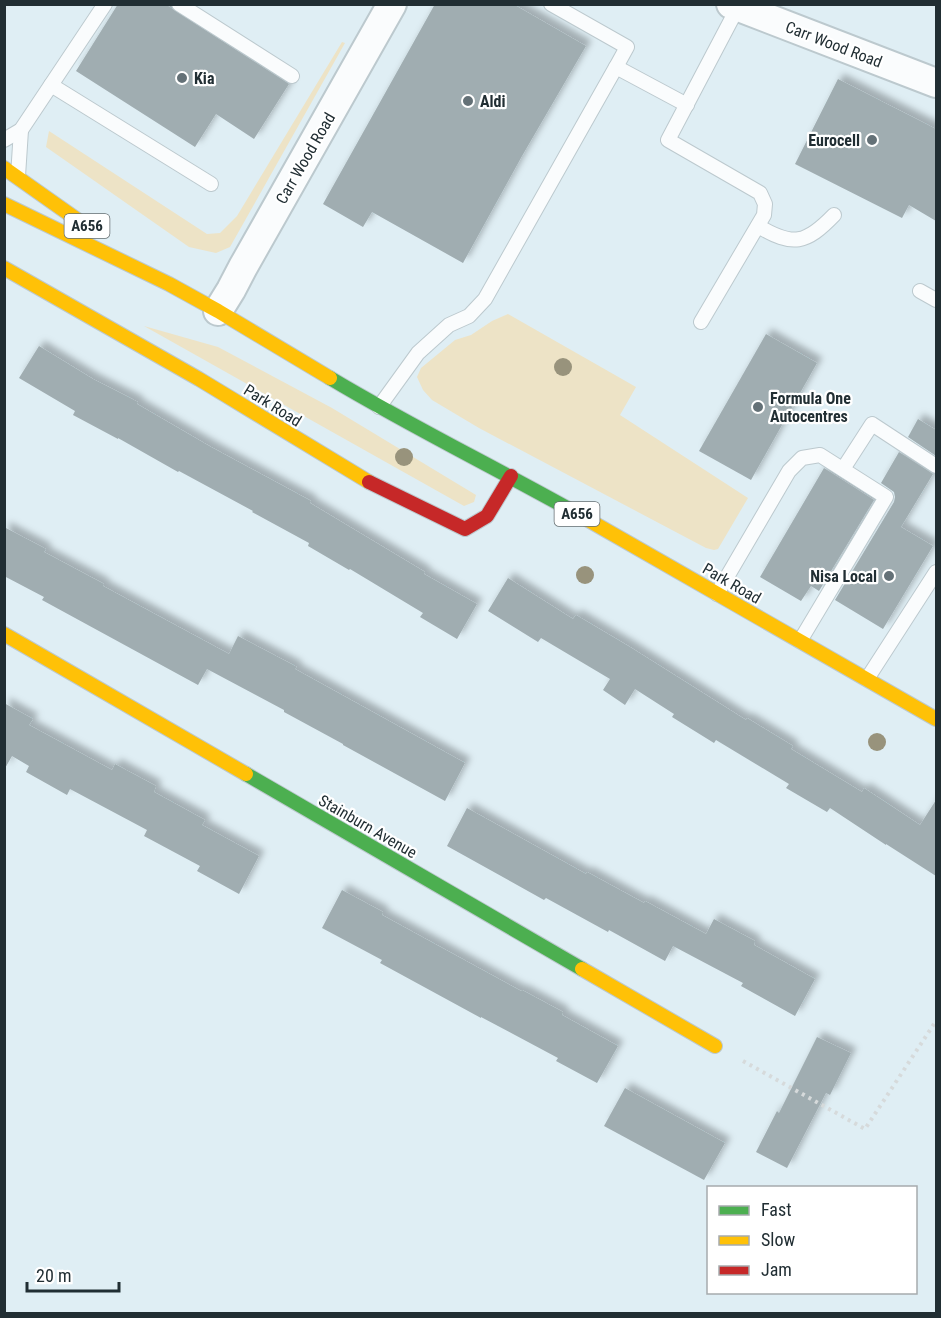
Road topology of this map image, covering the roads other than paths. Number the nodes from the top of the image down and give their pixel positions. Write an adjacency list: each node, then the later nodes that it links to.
1 (105, 4): 10 (lane)
2 (179, 4): 8 (lane)
3 (392, 4): 24 (street, Carr Wood Road)
4 (551, 4): 7 (lane)
5 (734, 6): 6 (street, Carr Wood Road); 11 (lane)
6 (770, 11): 9 (street, Carr Wood Road)
7 (616, 67): 11 (lane); 26 (lane)
8 (292, 76)
9 (936, 83)
10 (51, 86): 12 (lane); 16 (lane)
11 (687, 105): 19 (lane)
12 (21, 130): 13 (lane); 15 (lane)
13 (4, 140)
14 (4, 168): 15 (street, Park Road / A656)
15 (18, 177): 21 (street, Park Road / A656)
16 (212, 184)
17 (4, 204): 21 (street, Park Road / A656)
18 (834, 215): 19 (lane)
19 (758, 226): 25 (lane)
20 (4, 268): 29 (street, Park Road)
21 (169, 284): 24 (street, Park Road / A656)
22 (920, 291): 23 (lane)
23 (936, 300)
24 (218, 311): 26 (street, Park Road / A656)
25 (701, 322)
26 (379, 407): 29 (street, Park Road / A656)
27 (936, 466): 28 (lane)
28 (843, 469): 31 (lane); 33 (lane)
29 (511, 476): 31 (street, Park Road / A656)
30 (936, 572): 34 (lane)
31 (717, 594): 33 (street, Park Road / A656)
32 (4, 634): 36 (street, Stainburn Avenue)
33 (800, 641): 34 (street, Park Road / A656)
34 (867, 679): 35 (street, Park Road / A656)
35 (936, 719)
36 (715, 1046)

